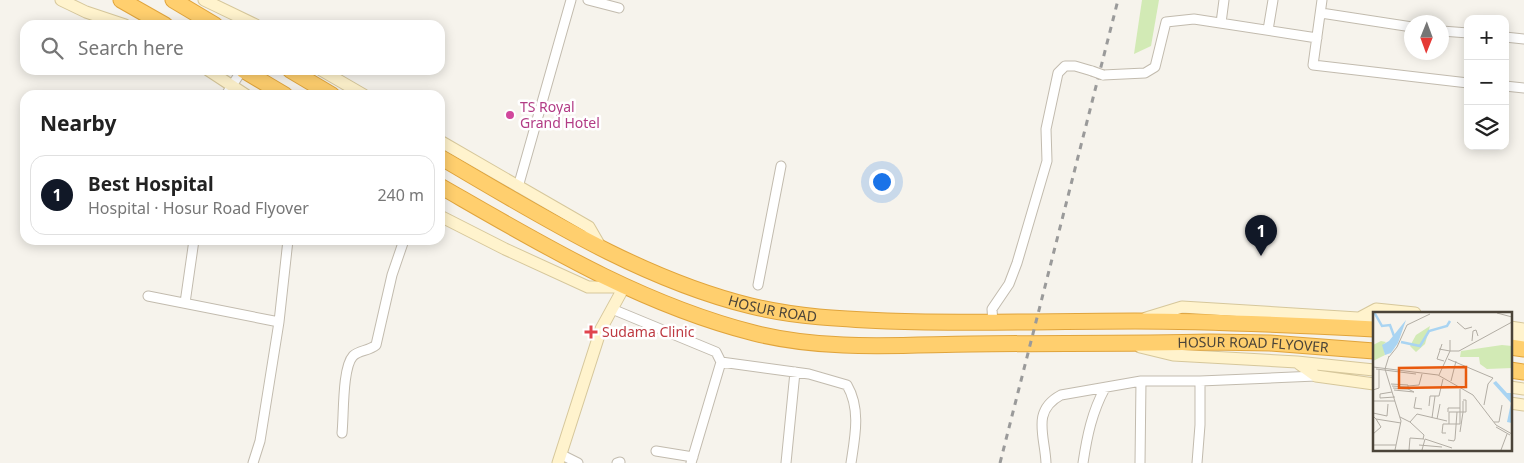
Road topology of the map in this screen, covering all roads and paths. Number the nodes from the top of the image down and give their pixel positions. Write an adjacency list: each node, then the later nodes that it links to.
1 (62, 0): 12 (street)
2 (121, 0): 13 (highway)
3 (173, 0): 14 (highway)
4 (204, 0): 15 (street)
5 (571, 0): 40 (street)
6 (588, 0): 10 (street)
7 (1224, 0): 16 (street)
8 (1273, 0): 18 (street)
9 (1322, 0): 11 (street)
10 (619, 8)
11 (1320, 13): 17 (street); 22 (street)
12 (109, 20)
13 (156, 20)
14 (207, 20)
15 (246, 20)
16 (1221, 23): 18 (street); 57 (street, bridge)
17 (1404, 26)
18 (1268, 30): 22 (street)
19 (1449, 32): 20 (street)
20 (1464, 34)
21 (1509, 37): 23 (street)
22 (1317, 38): 29 (street)
23 (1524, 39)
24 (213, 75): 32 (street)
25 (239, 75): 33 (street)
26 (251, 75): 34 (highway)
27 (298, 75): 35 (highway)
28 (330, 75): 36 (street)
29 (1464, 83)
30 (1509, 86): 31 (street)
31 (1524, 88)
32 (228, 90)
33 (230, 90)
34 (276, 90)
35 (324, 90)
36 (355, 90)
37 (445, 144): 40 (street)
38 (445, 160): 46 (highway, HOSUR ROAD)
39 (780, 166): 47 (street)
40 (518, 187): 46 (street)
41 (445, 189): 48 (highway, HOSUR ROAD)
42 (445, 219): 48 (street)
43 (193, 245): 50 (street)
44 (287, 245): 56 (street)
45 (402, 245): 70 (street)
46 (600, 246): 57 (highway, HOSUR ROAD)
47 (758, 285)
48 (624, 287): 51 (street); 59 (highway, HOSUR ROAD)
49 (148, 296): 50 (street)
50 (185, 303): 56 (street)
51 (612, 309): 61 (street); 72 (street)
52 (1405, 312): 53 (street)
53 (1361, 318): 54 (street); 55 (street)
54 (1373, 319)
55 (1137, 321): 57 (highway, HOSUR ROAD); 58 (highway, HOSUR ROAD FLYOVER)
56 (279, 322): 74 (street)
57 (993, 324)
58 (1373, 329)
59 (1131, 344): 60 (highway, HOSUR ROAD FLYOVER); 62 (street)
60 (1373, 351)
61 (720, 362): 64 (street); 73 (street)
62 (1297, 362): 63 (street); 65 (street)
63 (1373, 370)
64 (795, 372): 76 (street); 77 (street)
65 (1316, 376): 67 (street); 68 (street)
66 (1141, 381): 67 (street); 69 (street); 80 (street)
67 (1200, 381): 81 (street)
68 (1373, 384)
69 (1105, 388): 78 (street); 79 (street)
70 (342, 433)
71 (656, 451): 73 (street)
72 (560, 459): 75 (street)
73 (692, 460)
74 (253, 463)
75 (578, 463)
76 (786, 463)
77 (851, 463)
78 (1046, 463)
79 (1083, 463)
80 (1140, 463)
81 (1197, 463)

